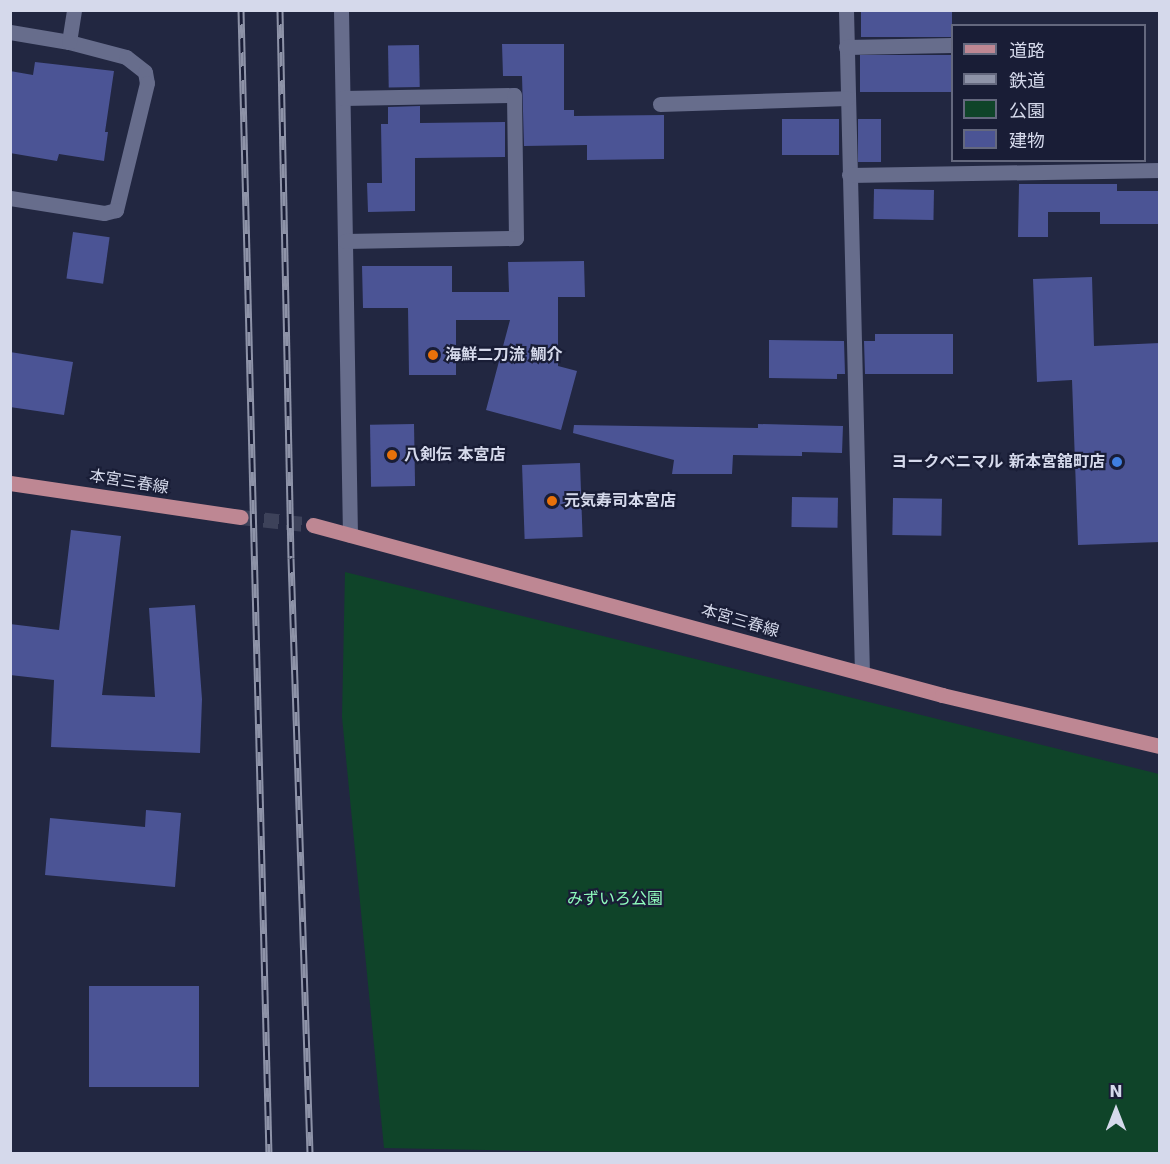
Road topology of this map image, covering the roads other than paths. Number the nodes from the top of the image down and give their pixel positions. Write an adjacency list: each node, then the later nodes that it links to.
1 (74, 10): 5 (street)
2 (341, 10): 8 (street)
3 (846, 10): 7 (street)
4 (10, 32): 5 (street)
5 (69, 42): 13 (street)
6 (951, 45): 7 (street)
7 (846, 47): 9 (street)
8 (343, 98): 14 (street); 14 (street)
9 (847, 98): 10 (street); 12 (street)
10 (660, 104)
11 (1160, 170): 12 (street)
12 (849, 175): 19 (street)
13 (10, 198)
14 (345, 241): 18 (street)
15 (10, 483): 16 (main road, 本宮三春線)
16 (241, 517)
17 (313, 525): 18 (main road, 本宮三春線)
18 (350, 535): 19 (main road, 本宮三春線)
19 (862, 673): 20 (main road, 本宮三春線)
20 (1160, 746)

